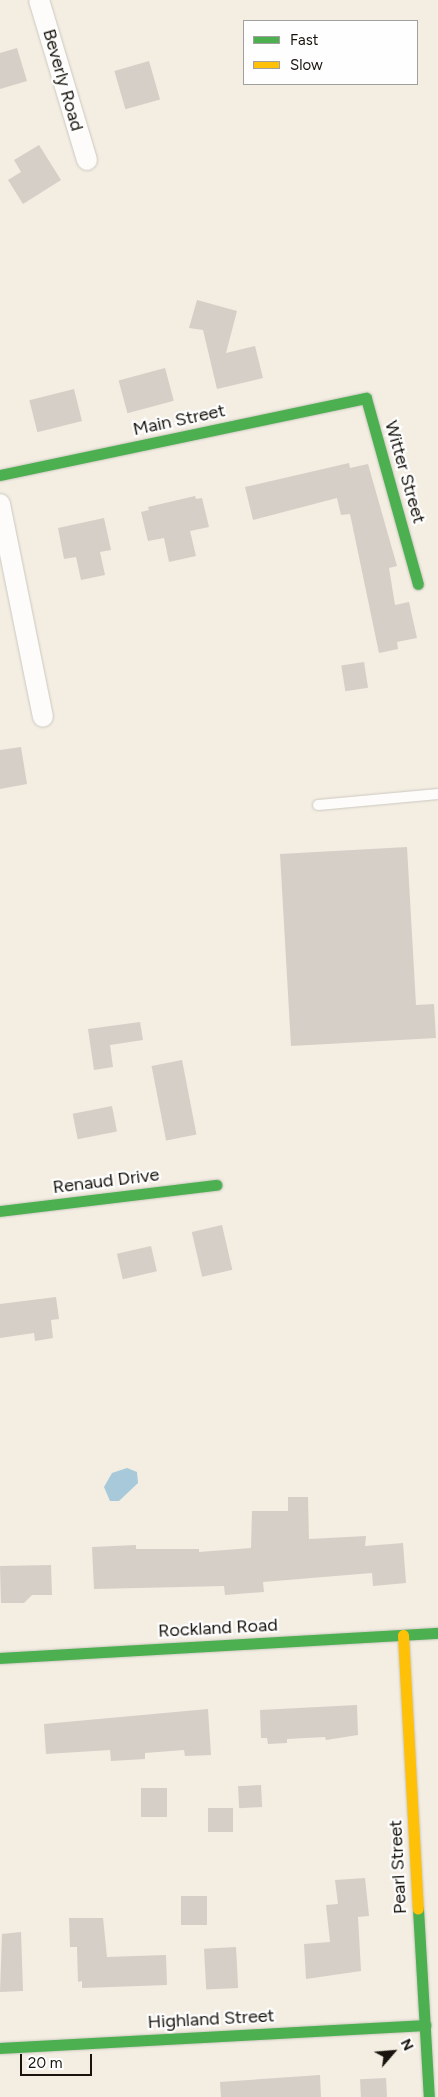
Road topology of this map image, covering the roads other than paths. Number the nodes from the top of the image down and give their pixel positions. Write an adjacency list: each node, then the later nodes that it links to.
1 (39, 0): 2 (street, Beverly Road)
2 (86, 160)
3 (366, 398): 4 (street, Main Street); 6 (street, Witter Street)
4 (0, 475)
5 (0, 504): 7 (street)
6 (418, 584)
7 (43, 717)
8 (438, 794): 9 (lane)
9 (318, 804)
10 (216, 1185): 11 (street, Renaud Drive)
11 (0, 1211)
12 (438, 1633): 13 (street, Rockland Road)
13 (403, 1635): 14 (street, Rockland Road); 15 (street, Pearl Street)
14 (0, 1658)
15 (425, 2025): 16 (street, Highland Street); 17 (street, Pearl Street)
16 (0, 2048)
17 (429, 2097)

